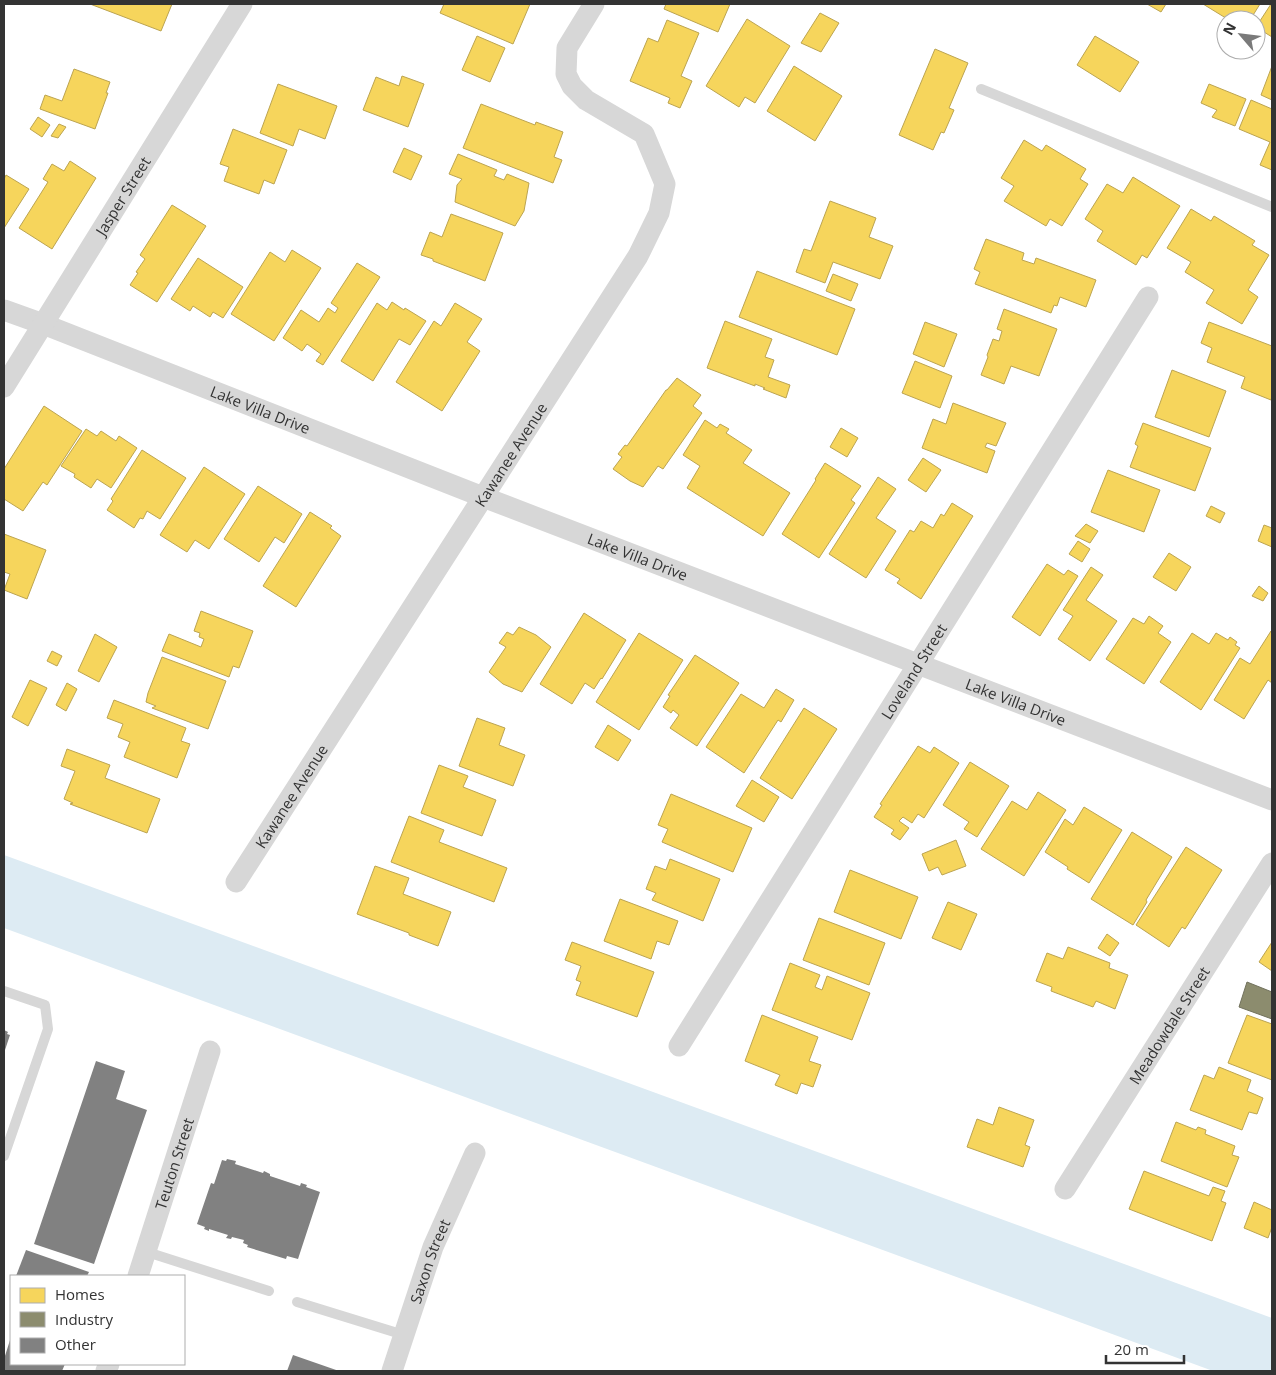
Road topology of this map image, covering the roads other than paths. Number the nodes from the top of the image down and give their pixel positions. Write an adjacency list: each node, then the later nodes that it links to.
1 (242, 4): 7 (street, Jasper Street)
2 (594, 4): 9 (street, Kawanee Avenue)
3 (981, 89): 4 (lane)
4 (1272, 207)
5 (1148, 297): 10 (street, Loveland Street)
6 (4, 310): 7 (street, Lake Villa Drive)
7 (43, 324): 8 (street, Jasper Street); 9 (street, Lake Villa Drive)
8 (4, 387)
9 (483, 497): 10 (street, Lake Villa Drive); 13 (street, Kawanee Avenue)
10 (918, 664): 11 (street, Lake Villa Drive); 15 (street, Loveland Street)
11 (1272, 800)
12 (1272, 863): 19 (street, Meadowdale Street)
13 (236, 882)
14 (4, 991): 18 (lane)
15 (679, 1046)
16 (210, 1051): 20 (street, Teuton Street)
17 (475, 1153): 24 (street, Saxon Street)
18 (4, 1156)
19 (1065, 1189)
20 (147, 1252): 21 (street, Teuton Street); 22 (lane)
21 (138, 1275)
22 (269, 1291)
23 (297, 1302): 24 (lane)
24 (404, 1335): 25 (street, Saxon Street)
25 (392, 1371)

